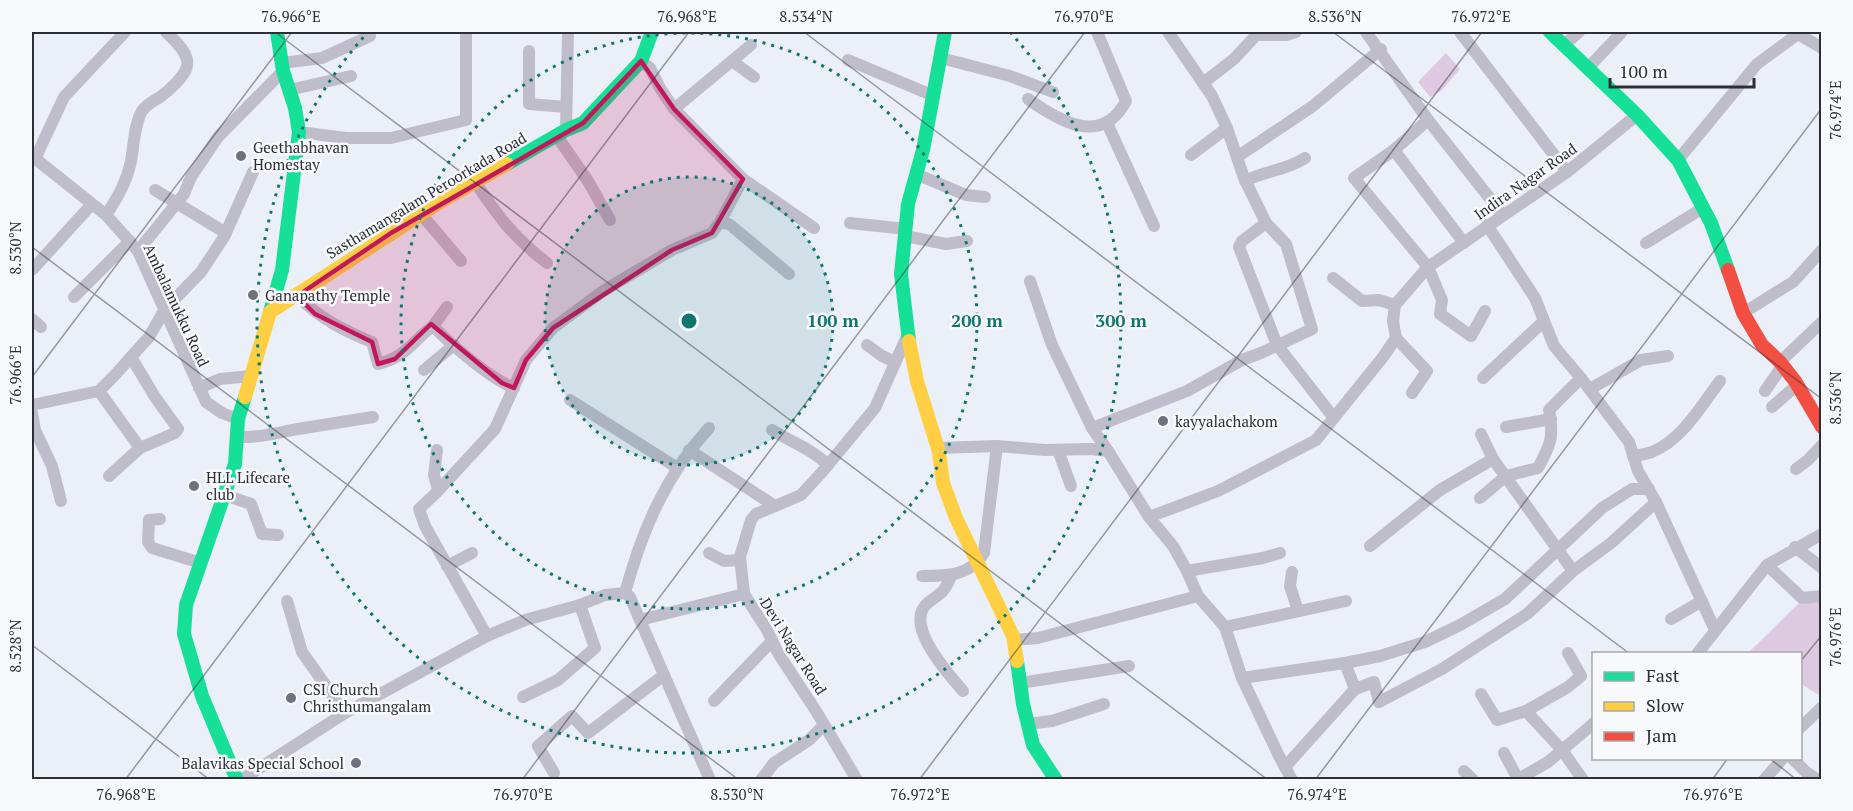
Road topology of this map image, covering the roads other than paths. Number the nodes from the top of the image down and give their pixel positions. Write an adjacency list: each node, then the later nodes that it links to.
1 (125, 32): 47 (street)
2 (166, 32): 62 (street)
3 (277, 32): 27 (street)
4 (466, 32): 42 (street)
5 (568, 32): 36 (street)
6 (652, 32): 25 (street, Sasthamangalam Peroorkada Road)
7 (945, 32): 23 (street)
8 (1097, 32): 40 (street)
9 (1168, 32): 31 (street)
10 (1296, 32): 16 (street)
11 (1366, 32): 21 (street)
12 (1460, 32): 51 (street)
13 (1553, 32): 19 (street)
14 (1579, 32): 19 (street)
15 (1622, 32): 28 (street)
16 (1258, 33): 31 (street)
17 (370, 36): 27 (street)
18 (752, 45): 26 (street)
19 (1564, 45): 28 (street)
20 (1821, 48): 49 (street)
21 (1381, 50): 39 (street); 46 (street)
22 (529, 51): 36 (street)
23 (941, 58): 33 (street); 34 (street)
24 (848, 60): 34 (street)
25 (641, 61): 37 (street); 43 (street, Sasthamangalam Peroorkada Road)
26 (732, 61): 30 (street); 37 (street)
27 (282, 67): 32 (street); 58 (street)
28 (1587, 69): 38 (street)
29 (351, 76): 32 (street)
30 (754, 77)
31 (1203, 83): 41 (street)
32 (289, 90): 42 (street)
33 (1053, 92)
34 (934, 96): 52 (street)
35 (1028, 99): 40 (street)
36 (566, 107): 43 (street)
37 (674, 109): 53 (street)
38 (1637, 115): 49 (street); 51 (street, Indira Nagar Road)
39 (1428, 120): 44 (street); 63 (street)
40 (1107, 123): 69 (street)
41 (1227, 128): 45 (street); 46 (street)
42 (299, 132): 91 (street)
43 (561, 133): 55 (street, Sasthamangalam Peroorkada Road); 64 (street)
44 (1394, 150): 74 (street); 80 (street)
45 (1191, 155)
46 (1237, 157): 54 (street)
47 (33, 158): 59 (street, Ambalamukku Road)
48 (1305, 158): 54 (street)
49 (1678, 160): 60 (street)
50 (253, 172): 72 (street)
51 (1567, 172): 63 (street, Indira Nagar Road)
52 (916, 174): 57 (street); 71 (street)
53 (743, 179): 65 (street); 70 (street)
54 (1245, 181): 67 (street)
55 (475, 182): 61 (street, Sasthamangalam Peroorkada Road); 79 (street)
56 (155, 190): 58 (street)
57 (984, 197)
58 (177, 203): 72 (street); 76 (street)
59 (91, 205): 62 (street, Ambalamukku Road); 81 (street)
60 (1703, 208): 75 (street); 92 (street)
61 (421, 214): 78 (street); 85 (street, Sasthamangalam Peroorkada Road)
62 (106, 215): 76 (street, Ambalamukku Road)
63 (1503, 215): 68 (street, Indira Nagar Road)
64 (610, 220)
65 (720, 222): 82 (street); 112 (street)
66 (850, 223): 71 (street)
67 (1266, 223): 100 (street); 100 (street)
68 (1487, 225): 74 (street, Indira Nagar Road); 93 (street)
69 (1154, 226)
70 (814, 228)
71 (906, 232): 73 (street); 96 (street)
72 (226, 233): 89 (street)
73 (967, 242)
74 (1464, 243): 80 (street, Indira Nagar Road)
75 (1646, 243)
76 (134, 246): 86 (street); 89 (street, Ambalamukku Road)
77 (1821, 250): 92 (street)
78 (461, 261)
79 (547, 263)
80 (1428, 267): 87 (street, Indira Nagar Road); 90 (street)
81 (33, 269)
82 (789, 274)
83 (1333, 278): 87 (street)
84 (1030, 281): 128 (street)
85 (297, 296): 91 (street, Sasthamangalam Peroorkada Road); 95 (street)
86 (74, 297)
87 (1395, 305): 97 (street)
88 (447, 307): 95 (street)
89 (165, 309): 102 (street); 111 (street, Ambalamukku Road)
90 (1485, 311)
91 (270, 312): 106 (street)
92 (1743, 313): 104 (street)
93 (1544, 321): 107 (street); 108 (street)
94 (1821, 322): 104 (street)
95 (433, 326): 98 (street)
96 (908, 334): 103 (street, Devi Nagar Road); 135 (street)
97 (1396, 338): 116 (street); 122 (street)
98 (454, 345): 105 (street); 112 (street)
99 (867, 345): 103 (street)
100 (1277, 345): 122 (street); 128 (street)
101 (1668, 356): 113 (street)
102 (131, 357): 114 (street); 134 (street)
103 (895, 362): 142 (street, Devi Nagar Road)
104 (1781, 364): 110 (street); 115 (street)
105 (424, 369)
106 (251, 376): 111 (street); 123 (street)
107 (1483, 378)
108 (1581, 378): 113 (street); 124 (street)
109 (1720, 381): 140 (street)
110 (1797, 385): 119 (street); 126 (street)
111 (199, 388): 123 (street, Ambalamukku Road)
112 (514, 388): 149 (street)
113 (1590, 389): 140 (street)
114 (99, 390): 118 (street); 134 (street)
115 (1765, 391)
116 (1412, 393)
117 (570, 400): 143 (street)
118 (32, 405)
119 (1772, 407)
120 (32, 413): 152 (street)
121 (373, 417): 131 (street)
122 (1334, 418): 155 (street)
123 (238, 419): 131 (street)
124 (1551, 419): 125 (street); 145 (street)
125 (1506, 427)
126 (1821, 427)
127 (709, 428): 137 (street)
128 (1092, 428): 139 (street)
129 (772, 430): 142 (street)
130 (1481, 434): 141 (street)
131 (237, 437): 150 (street)
132 (1821, 445): 144 (street)
133 (997, 446): 135 (street); 138 (street); 167 (street)
134 (140, 448): 146 (street)
135 (938, 448): 167 (street)
136 (437, 450): 149 (street)
137 (689, 450): 143 (street); 154 (street)
138 (1058, 450): 139 (street); 147 (street)
139 (1108, 451): 155 (street)
140 (1633, 456): 148 (street)
141 (1493, 459): 145 (street); 159 (street)
142 (828, 465): 154 (street, Devi Nagar Road)
143 (676, 467): 176 (street)
144 (1796, 469)
145 (1506, 476): 151 (street); 161 (street)
146 (109, 477)
147 (1071, 486)
148 (1649, 489): 153 (street); 161 (street)
149 (438, 490): 169 (street)
150 (225, 495): 158 (street); 166 (street)
151 (1480, 498)
152 (61, 501)
153 (1656, 502): 172 (street); 182 (street)
154 (775, 506): 165 (street, Devi Nagar Road)
155 (1149, 516): 171 (street)
156 (159, 519): 166 (street)
157 (1821, 534): 160 (street)
158 (278, 535)
159 (1370, 546)
160 (1795, 547): 168 (street); 170 (street)
161 (1557, 549): 172 (street); 194 (street)
162 (472, 553): 169 (street)
163 (709, 553): 165 (street)
164 (1280, 553): 171 (street)
165 (740, 560): 177 (street, Devi Nagar Road)
166 (201, 562): 219 (street)
167 (978, 563): 175 (street); 191 (street)
168 (1767, 565): 179 (street); 188 (street)
169 (447, 566): 189 (street)
170 (1821, 568)
171 (1188, 571): 178 (street)
172 (1573, 571): 199 (street)
173 (1292, 572): 184 (street)
174 (922, 576): 175 (street)
175 (951, 576): 200 (street)
176 (625, 593): 183 (street); 185 (street)
177 (744, 594): 185 (street); 190 (street, Devi Nagar Road)
178 (1198, 596): 187 (street); 191 (street)
179 (1821, 596)
180 (287, 601): 207 (street)
181 (1346, 601): 184 (street)
182 (1702, 601): 186 (street); 188 (street)
183 (580, 605): 189 (street); 202 (street)
184 (1298, 611): 187 (street)
185 (640, 620): 196 (street)
186 (1671, 620)
187 (1225, 627): 197 (street)
188 (1715, 630): 192 (street)
189 (487, 636): 207 (street)
190 (772, 640): 203 (street); 210 (street, Devi Nagar Road)
191 (1014, 640): 198 (street)
192 (1702, 652)
193 (1569, 653): 206 (street)
194 (1345, 663): 197 (street); 199 (street)
195 (1129, 666): 198 (street)
196 (664, 675): 217 (street); 220 (street)
197 (1242, 678): 216 (street)
198 (1020, 683): 208 (street)
199 (1355, 689): 216 (street)
200 (963, 692)
201 (1480, 694): 206 (street)
202 (523, 698)
203 (714, 701)
204 (1104, 704): 208 (street)
205 (1821, 707): 211 (street)
206 (1526, 711): 212 (street)
207 (345, 713): 219 (street)
208 (1028, 724): 223 (street)
209 (1592, 724): 212 (street)
210 (824, 725): 221 (street); 222 (street, Devi Nagar Road)
211 (1802, 726)
212 (1562, 750): 218 (street); 225 (street)
213 (1504, 753): 218 (street)
214 (1781, 760): 226 (street)
215 (1793, 760): 227 (street)
216 (1285, 767): 224 (street)
217 (554, 773)
218 (1517, 779)
219 (239, 780)
220 (710, 780)
221 (761, 780)
222 (857, 780)
223 (1056, 780)
224 (1292, 780)
225 (1583, 780)
226 (1764, 780)
227 (1818, 780)

